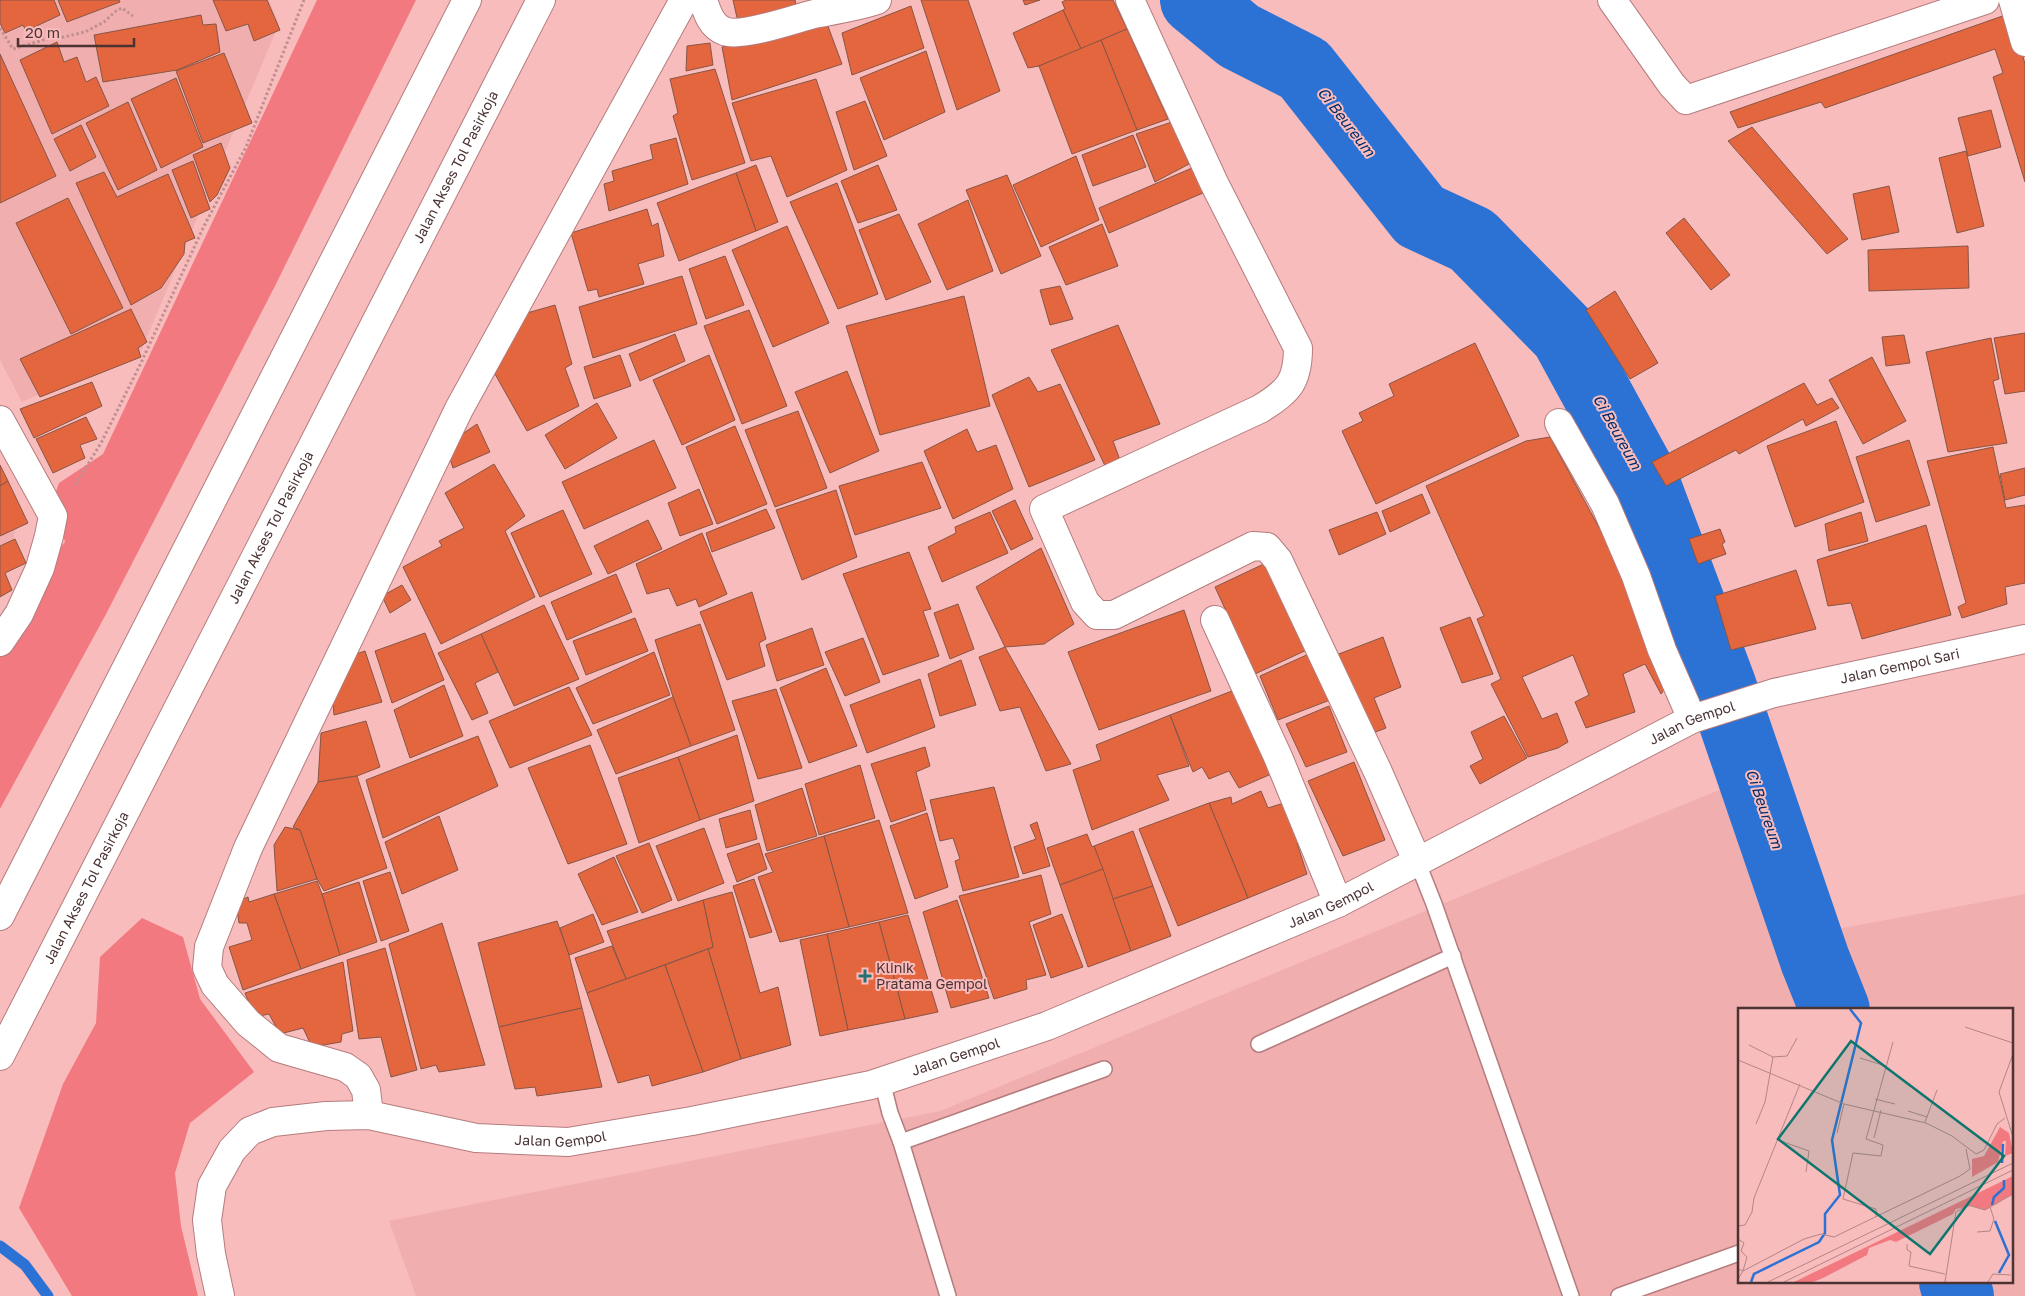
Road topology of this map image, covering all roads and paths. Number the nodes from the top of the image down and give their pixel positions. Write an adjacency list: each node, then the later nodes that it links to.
1 (304, 0): 16 (path)
2 (467, 0): 24 (main road)
3 (541, 0): 27 (main road, Jalan Akses Tol Pasirkoja)
4 (684, 0): 30 (main road)
5 (703, 0): 6 (main road)
6 (877, 0)
7 (1130, 0): 22 (main road)
8 (1612, 0): 9 (main road)
9 (1985, 0)
10 (2013, 0): 13 (main road)
11 (134, 16): 12 (path)
12 (0, 28)
13 (2025, 42)
14 (0, 420): 16 (main road)
15 (1560, 423): 21 (main road)
16 (53, 516): 19 (main road)
17 (1215, 620): 23 (main road)
18 (2025, 639): 20 (main road, Jalan Gempol Sari)
19 (0, 642)
20 (1774, 692): 21 (main road, Jalan Gempol)
21 (1692, 719): 22 (main road, Jalan Gempol)
22 (1417, 861): 23 (main road, Jalan Gempol); 25 (lane)
23 (1338, 903): 29 (main road, Jalan Gempol)
24 (0, 916)
25 (1452, 956): 26 (lane); 35 (lane)
26 (1259, 1044)
27 (0, 1056)
28 (1104, 1069): 31 (lane)
29 (882, 1081): 30 (main road, Jalan Gempol); 31 (lane)
30 (368, 1115): 33 (main road, Jalan Gempol)
31 (901, 1142): 34 (lane)
32 (1738, 1253): 36 (lane)
33 (220, 1296)
34 (948, 1296)
35 (1571, 1296)
36 (1619, 1296)

